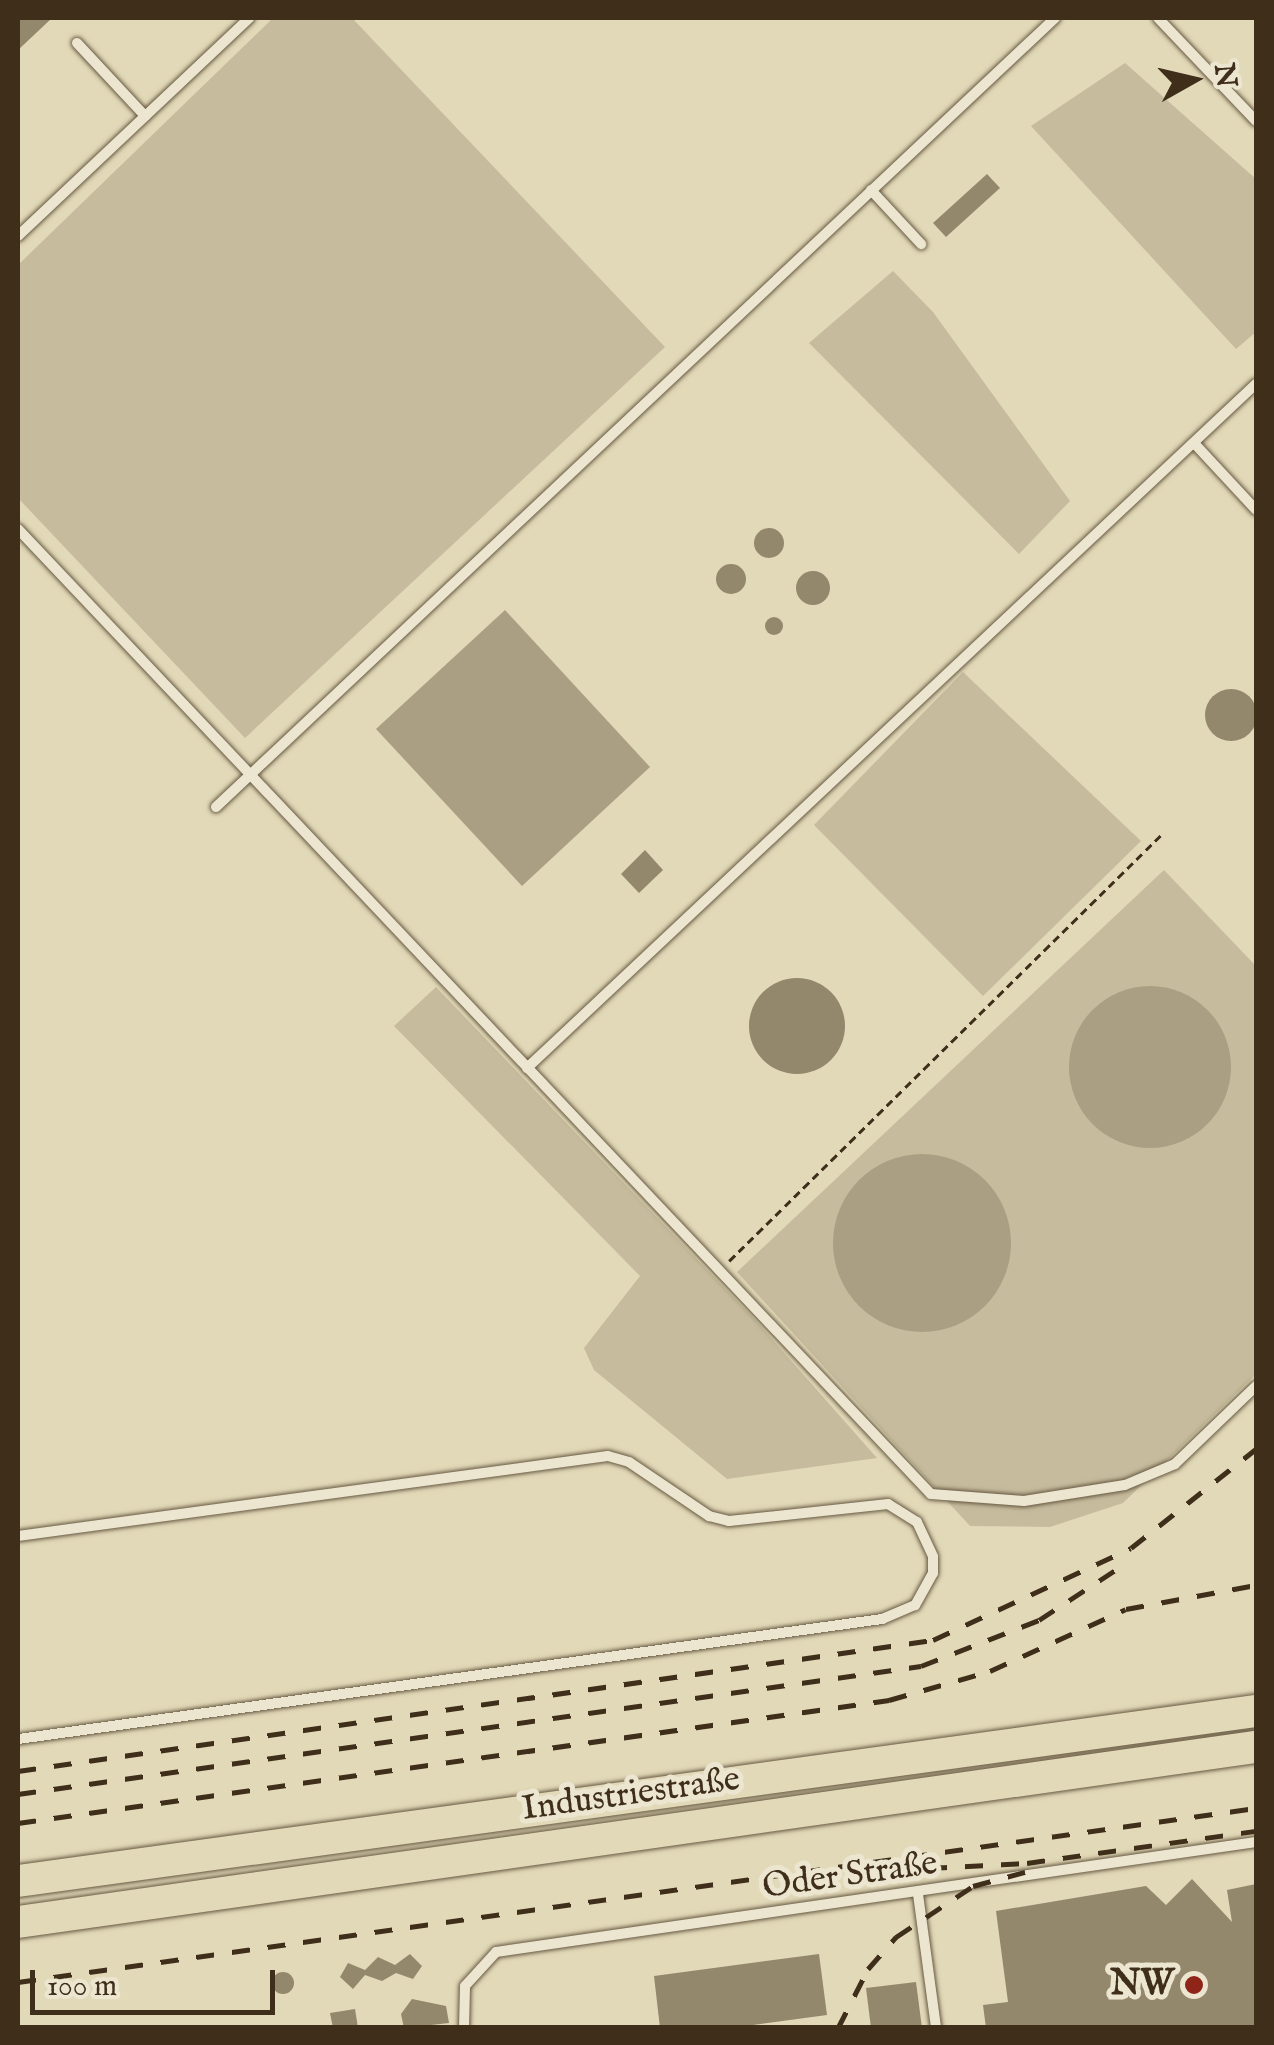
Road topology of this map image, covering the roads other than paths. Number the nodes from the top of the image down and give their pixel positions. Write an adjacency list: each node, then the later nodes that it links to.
1 (249, 18): 5 (lane)
2 (1055, 18): 7 (lane)
3 (1158, 18): 6 (lane)
4 (77, 43): 5 (lane)
5 (145, 116): 8 (lane)
6 (1256, 121)
7 (870, 190): 9 (lane); 14 (lane)
8 (18, 236)
9 (922, 244)
10 (1256, 384): 11 (lane)
11 (1194, 444): 12 (lane); 16 (lane)
12 (1256, 510)
13 (18, 529): 14 (lane)
14 (246, 778): 15 (lane); 16 (lane)
15 (216, 807)
16 (528, 1068): 17 (lane)
17 (1256, 1386)
18 (18, 1536): 20 (lane)
19 (1256, 1711): 23 (highway, Industriestraße)
20 (18, 1739)
21 (1256, 1748): 25 (highway, Industriestraße)
22 (1256, 1842): 24 (lane, Oder Straße)
23 (18, 1881)
24 (918, 1894): 26 (lane, Oder Straße); 27 (lane)
25 (18, 1922)
26 (464, 2028)
27 (936, 2028)

